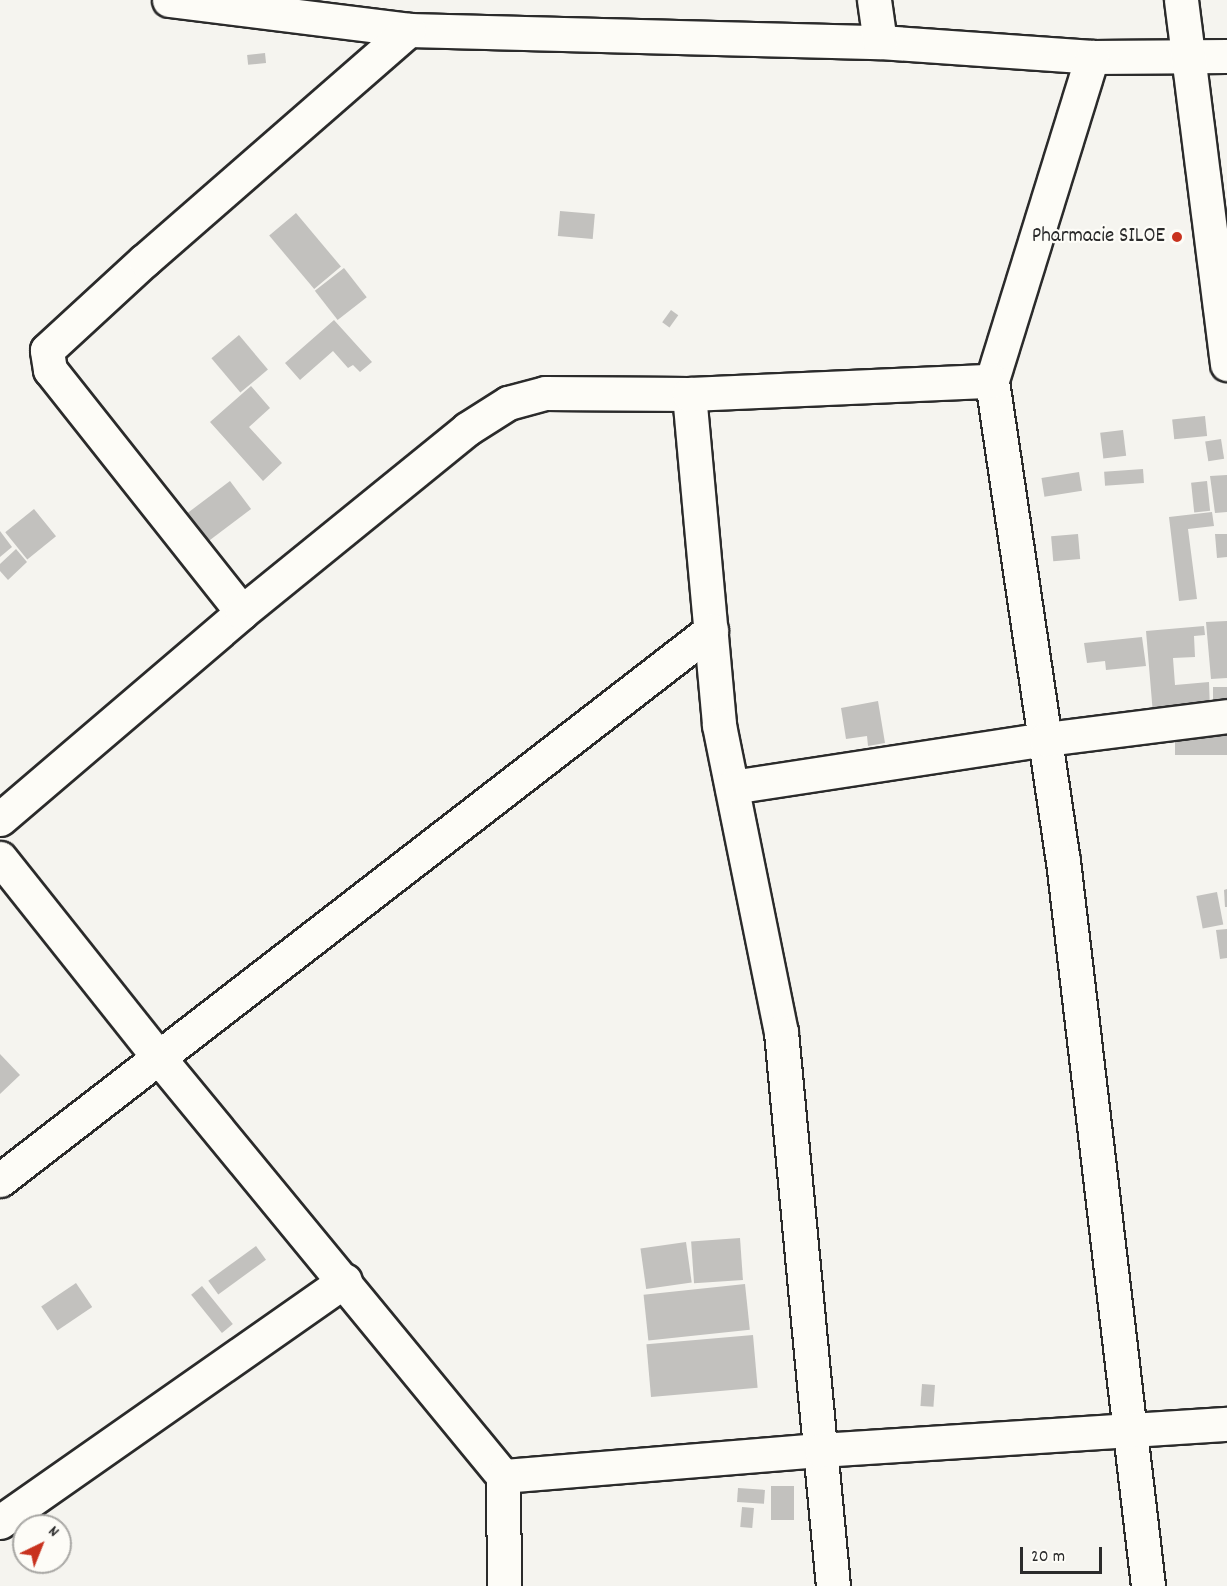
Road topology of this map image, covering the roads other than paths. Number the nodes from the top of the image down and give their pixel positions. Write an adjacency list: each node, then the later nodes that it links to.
1 (169, 0): 4 (street)
2 (874, 0): 5 (street)
3 (1181, 0): 6 (street)
4 (409, 30): 5 (street); 12 (street)
5 (880, 42): 8 (street)
6 (1188, 56): 7 (street); 8 (street); 9 (street)
7 (1227, 56)
8 (1092, 57): 10 (street)
9 (1227, 364)
10 (992, 381): 11 (street); 15 (street)
11 (689, 394): 12 (street); 13 (street)
12 (242, 612): 17 (street)
13 (711, 630): 16 (street); 19 (street)
14 (1227, 716): 15 (street)
15 (1046, 739): 16 (street); 23 (street)
16 (732, 787): 24 (street)
17 (0, 819)
18 (0, 858): 19 (street)
19 (159, 1058): 20 (street); 21 (street)
20 (0, 1180)
21 (345, 1280): 25 (street); 26 (street)
22 (1227, 1424): 23 (street)
23 (1130, 1430): 24 (street); 29 (street)
24 (821, 1450): 25 (street); 28 (street)
25 (503, 1476): 27 (street)
26 (0, 1522)
27 (504, 1586)
28 (833, 1586)
29 (1148, 1586)

